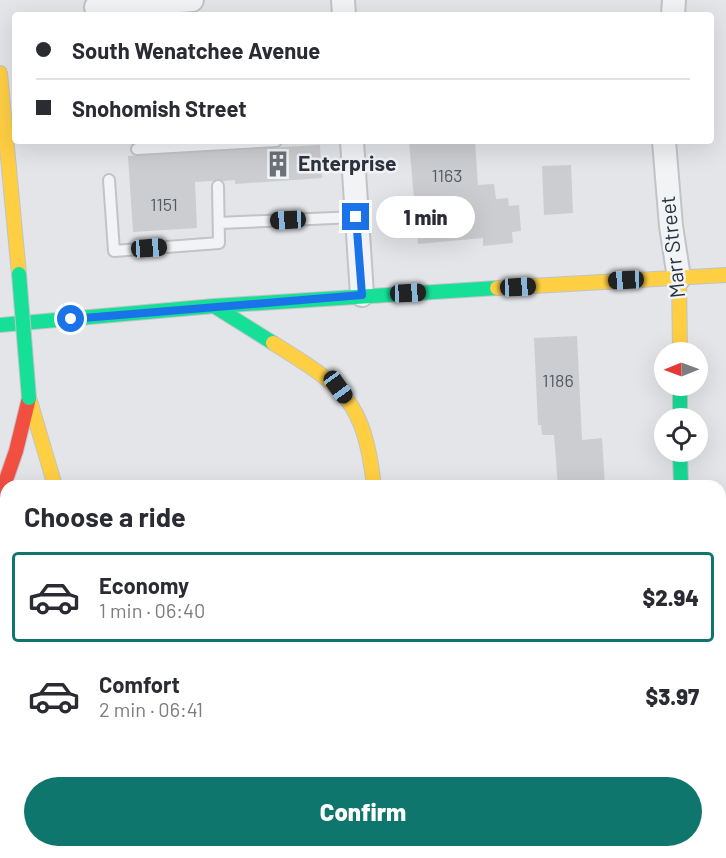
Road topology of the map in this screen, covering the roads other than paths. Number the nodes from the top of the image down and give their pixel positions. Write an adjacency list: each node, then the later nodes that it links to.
1 (192, 0): 2 (street)
2 (96, 7)
3 (0, 73): 18 (main road, bridge)
4 (224, 144): 7 (lane)
5 (352, 144): 10 (street)
6 (664, 144): 13 (street, Marr Street)
7 (137, 149)
8 (109, 180): 11 (lane)
9 (218, 186): 11 (lane)
10 (356, 217): 11 (lane); 14 (street)
11 (219, 223)
12 (726, 275): 13 (main road)
13 (679, 278): 14 (main road); 17 (main road, Marr Street)
14 (362, 295): 15 (main road)
15 (214, 306): 16 (main road); 23 (main road)
16 (0, 325)
17 (680, 342)
18 (29, 398): 20 (main road); 21 (main road); 22 (main road)
19 (681, 462): 24 (main road)
20 (34, 464)
21 (6, 480)
22 (53, 480)
23 (373, 480)
24 (681, 480)

